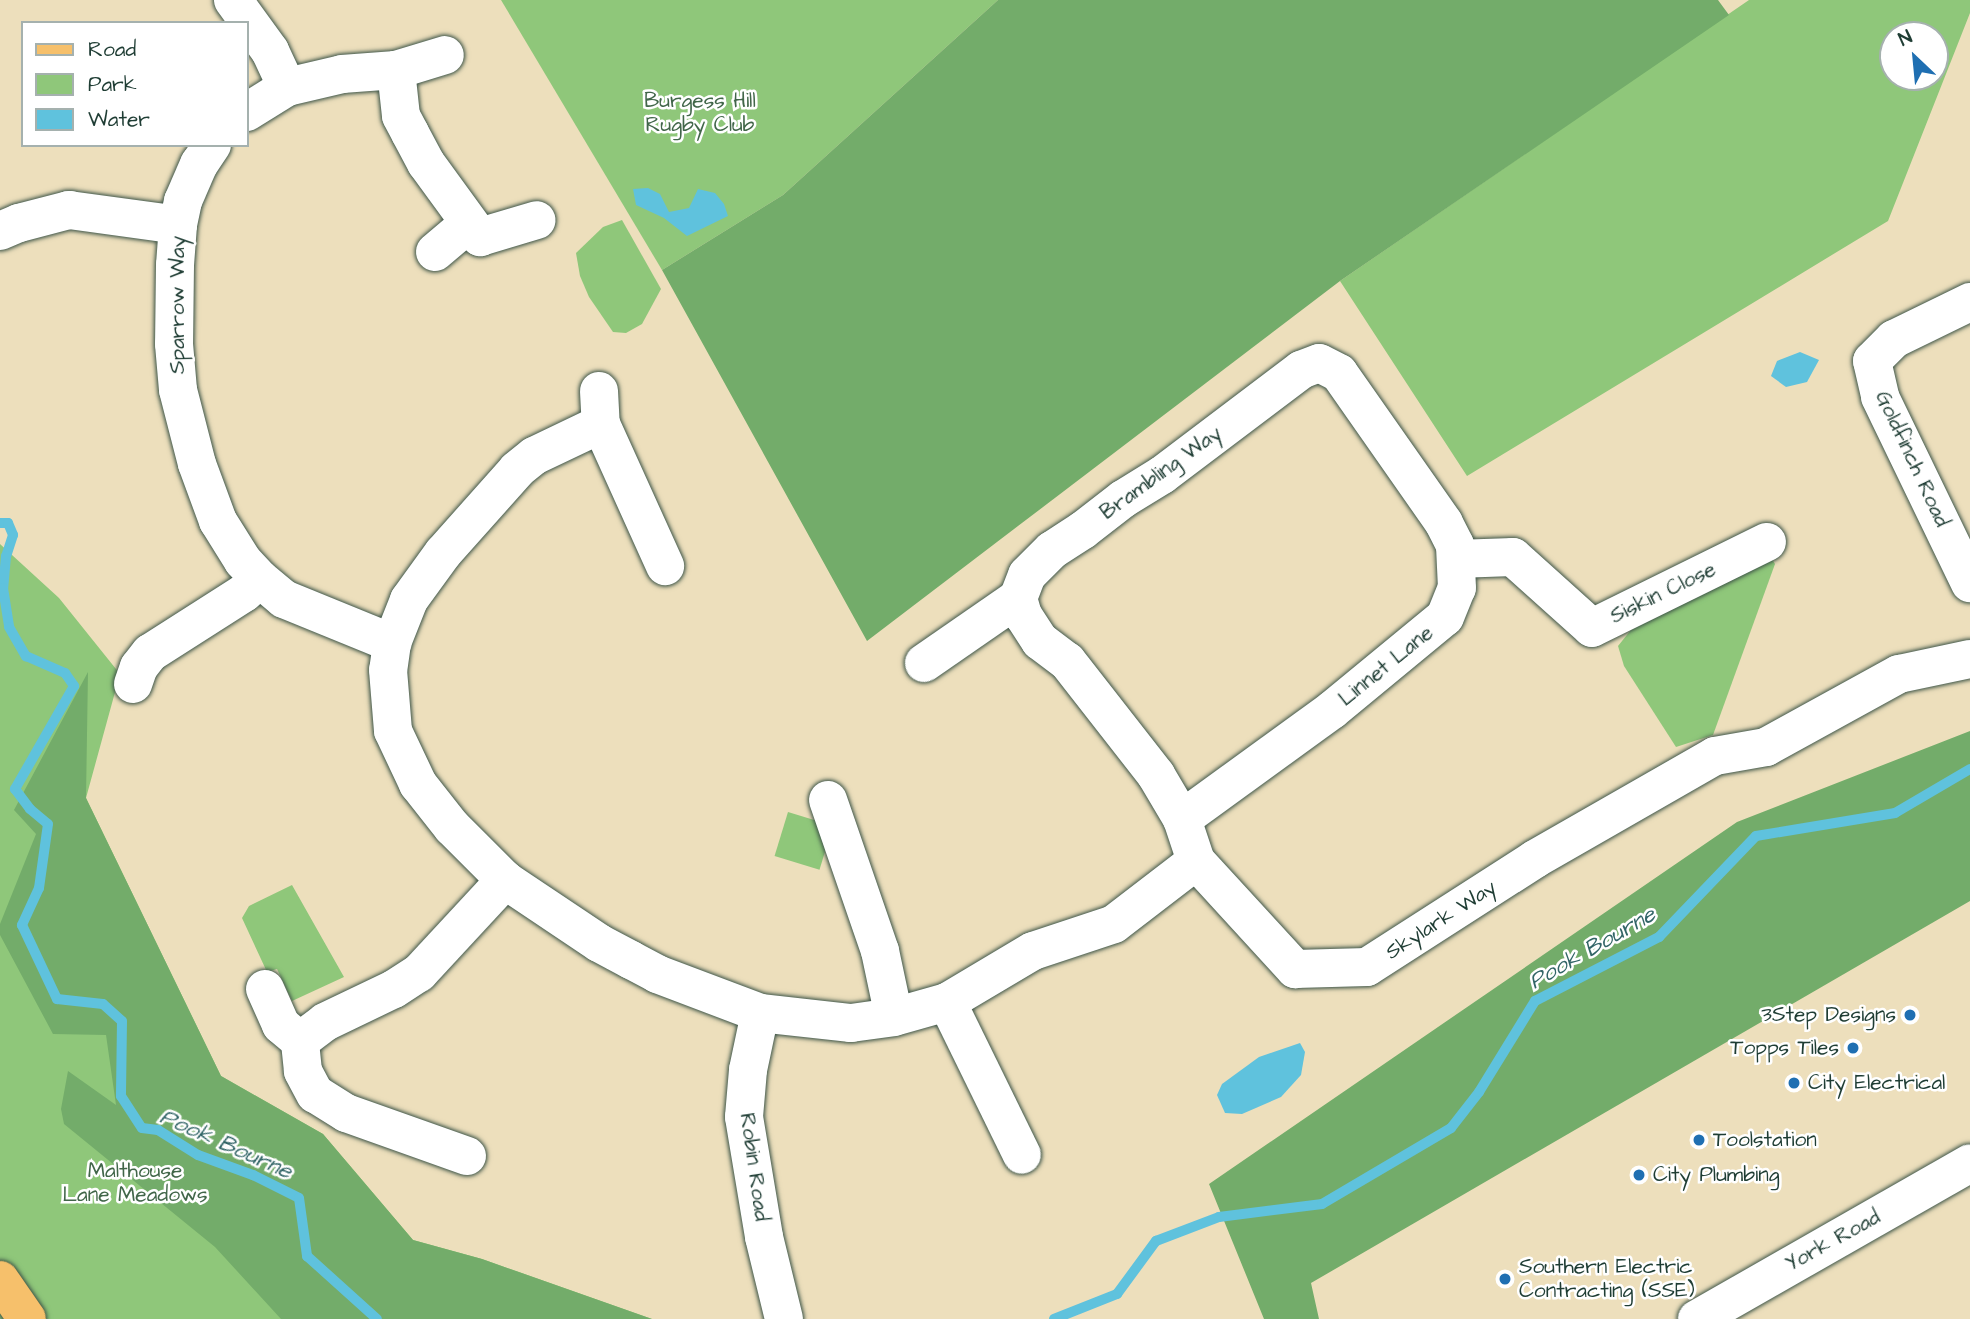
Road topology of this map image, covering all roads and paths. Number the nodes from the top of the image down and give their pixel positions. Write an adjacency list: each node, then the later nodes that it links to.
1 (233, 0): 4 (street)
2 (445, 55): 3 (street)
3 (396, 70): 4 (street); 8 (street)
4 (287, 87): 5 (street)
5 (248, 111)
6 (211, 147): 9 (street, Sparrow Way)
7 (537, 220): 8 (street)
8 (468, 224): 11 (street)
9 (178, 225): 10 (street); 17 (street, Sparrow Way)
10 (0, 231)
11 (435, 252)
12 (1970, 302): 18 (street, Goldfinch Road)
13 (1319, 363): 15 (street, Linnet Lane); 19 (street, Brambling Way)
14 (1768, 542): 15 (street, Siskin Close)
15 (1456, 559): 25 (street, Linnet Lane)
16 (664, 566): 20 (street)
17 (260, 579): 20 (street, Sparrow Way); 23 (street)
18 (1970, 583)
19 (1018, 598): 22 (street, Brambling Way); 25 (street)
20 (391, 643): 27 (street)
21 (1970, 659): 26 (street, Skylark Way)
22 (924, 663)
23 (134, 684)
24 (828, 800): 31 (street)
25 (1182, 819): 26 (street)
26 (1196, 861): 29 (street)
27 (505, 880): 30 (street); 32 (street)
28 (265, 989): 32 (street)
29 (947, 1002): 31 (street); 33 (street)
30 (760, 1013): 31 (street); 38 (street, Robin Road)
31 (894, 1017)
32 (300, 1041): 34 (street)
33 (1022, 1154)
34 (467, 1156)
35 (1970, 1163): 39 (street, York Road)
36 (0, 1280): 37 (main road)
37 (27, 1319)
38 (785, 1319)
39 (1697, 1319)

